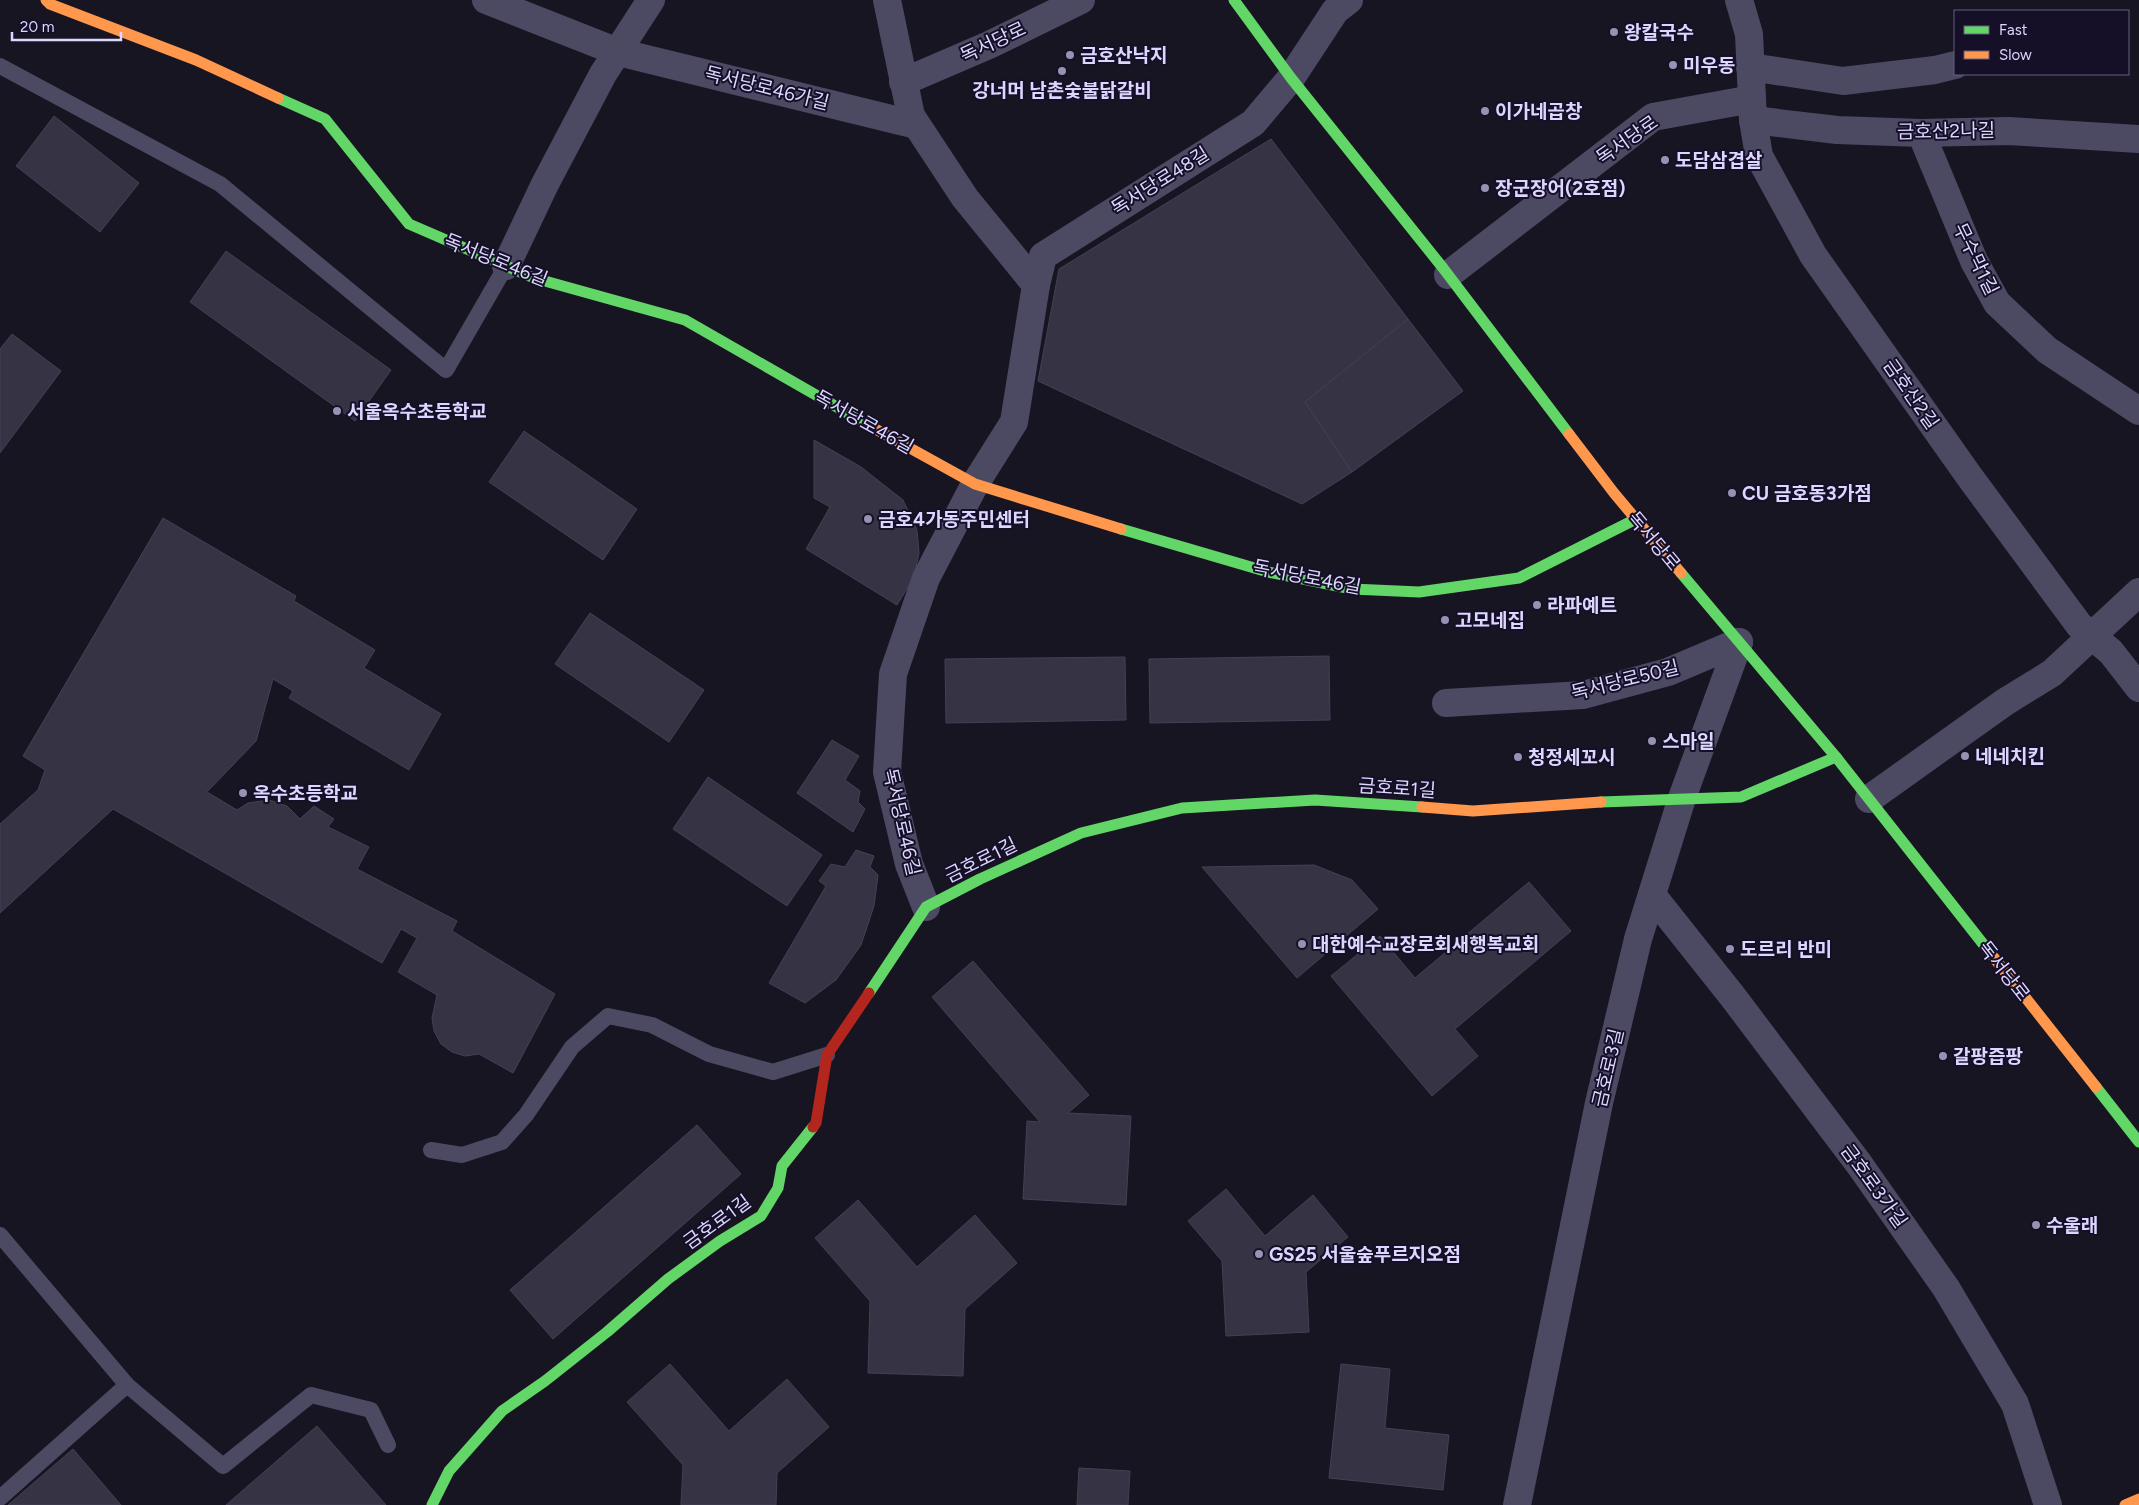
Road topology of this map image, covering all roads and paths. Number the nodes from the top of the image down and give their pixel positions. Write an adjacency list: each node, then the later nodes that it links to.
1 (46, 0): 19 (street, 독서당로46길)
2 (486, 0): 9 (street, 독서당로46가길)
3 (651, 0): 9 (street)
4 (887, 0): 14 (street)
5 (1081, 0): 14 (street, 독서당로)
6 (1234, 0): 13 (street, 독서당로)
7 (1349, 0): 13 (street)
8 (1740, 0): 12 (street, 금호산2길)
9 (618, 52): 16 (street, 독서당로46가길); 19 (street)
10 (1954, 65): 12 (street)
11 (0, 66): 19 (lane)
12 (1750, 67): 15 (street, 금호산2길)
13 (1292, 78): 20 (street, 독서당로); 21 (street, 독서당로48길)
14 (903, 82): 16 (street)
15 (1752, 109): 17 (street, 금호산2나길); 20 (street, 독서당로); 26 (street, 금호산2길)
16 (916, 125): 21 (street)
17 (1921, 133): 18 (street, 금호산2나길); 22 (street, 무수막1길)
18 (2139, 139)
19 (506, 266): 23 (street, 독서당로46길)
20 (1448, 276): 24 (street, 독서당로)
21 (1036, 285): 23 (street, 독서당로48길)
22 (2139, 411)
23 (976, 484): 24 (street, 독서당로46길); 34 (street, 독서당로46길)
24 (1636, 519): 27 (street, 독서당로)
25 (2139, 592): 26 (street)
26 (2092, 636): 28 (street, 금호산2길); 32 (street)
27 (1739, 642): 29 (street, 독서당로50길); 30 (street, 독서당로); 31 (street, 금호로3길)
28 (2139, 688)
29 (1446, 703)
30 (1836, 757): 31 (street, 금호로1길); 32 (street, 독서당로)
31 (1682, 798): 33 (street, 금호로3길); 34 (street, 금호로1길)
32 (1870, 799): 36 (street, 독서당로)
33 (1652, 895): 44 (street, 금호로3길); 45 (street, 금호로3가길)
34 (926, 907): 35 (street, 금호로1길)
35 (827, 1055): 37 (lane); 43 (street, 금호로1길)
36 (2139, 1142)
37 (431, 1150)
38 (0, 1235): 39 (lane)
39 (127, 1385): 40 (lane); 41 (lane)
40 (388, 1445)
41 (0, 1498)
42 (2139, 1499): 46 (street)
43 (432, 1505)
44 (1517, 1505)
45 (2048, 1505)
46 (2125, 1505)

